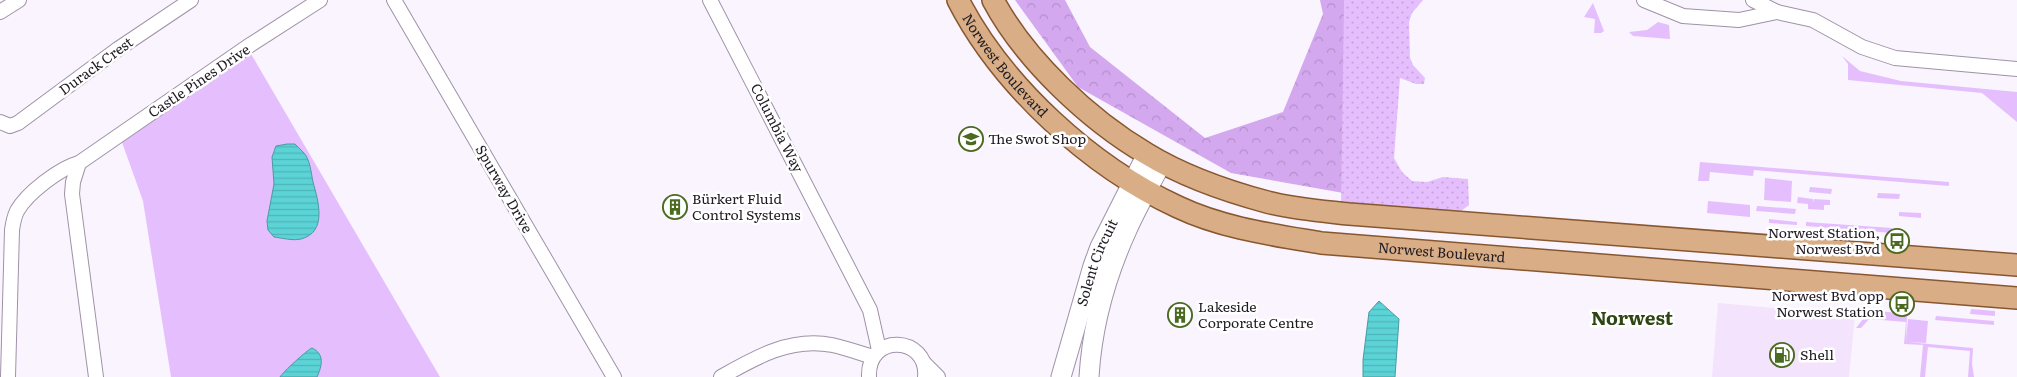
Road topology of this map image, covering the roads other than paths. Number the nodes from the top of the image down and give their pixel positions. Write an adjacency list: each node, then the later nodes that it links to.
1 (18, 0): 10 (street)
2 (191, 0): 13 (street, Durack Crest)
3 (320, 0): 15 (street, Castle Pines Drive)
4 (394, 0): 25 (street, Spurway Drive)
5 (710, 0): 19 (street, Columbia Way)
6 (958, 0): 16 (main road, Norwest Boulevard)
7 (993, 0): 14 (main road, Norwest Boulevard)
8 (1647, 0): 11 (street)
9 (1753, 0): 11 (street)
10 (0, 12)
11 (1777, 12): 12 (street)
12 (2017, 69)
13 (0, 122)
14 (1155, 158): 16 (street, Solent Circuit); 17 (main road, Norwest Boulevard)
15 (79, 163): 23 (street, Castle Pines Drive); 24 (street)
16 (1139, 187): 18 (main road, Norwest Boulevard); 30 (street, Solent Circuit); 31 (street, Solent Circuit)
17 (2017, 265)
18 (2017, 298)
19 (870, 310): 20 (street, Columbia Way); 21 (street, Columbia Way)
20 (895, 344): 21 (street); 22 (street)
21 (876, 354): 26 (street); 27 (street)
22 (924, 363): 28 (street); 29 (street)
23 (8, 377)
24 (96, 377)
25 (614, 377)
26 (721, 377)
27 (869, 377)
28 (925, 377)
29 (938, 377)
30 (1061, 377)
31 (1089, 377)

